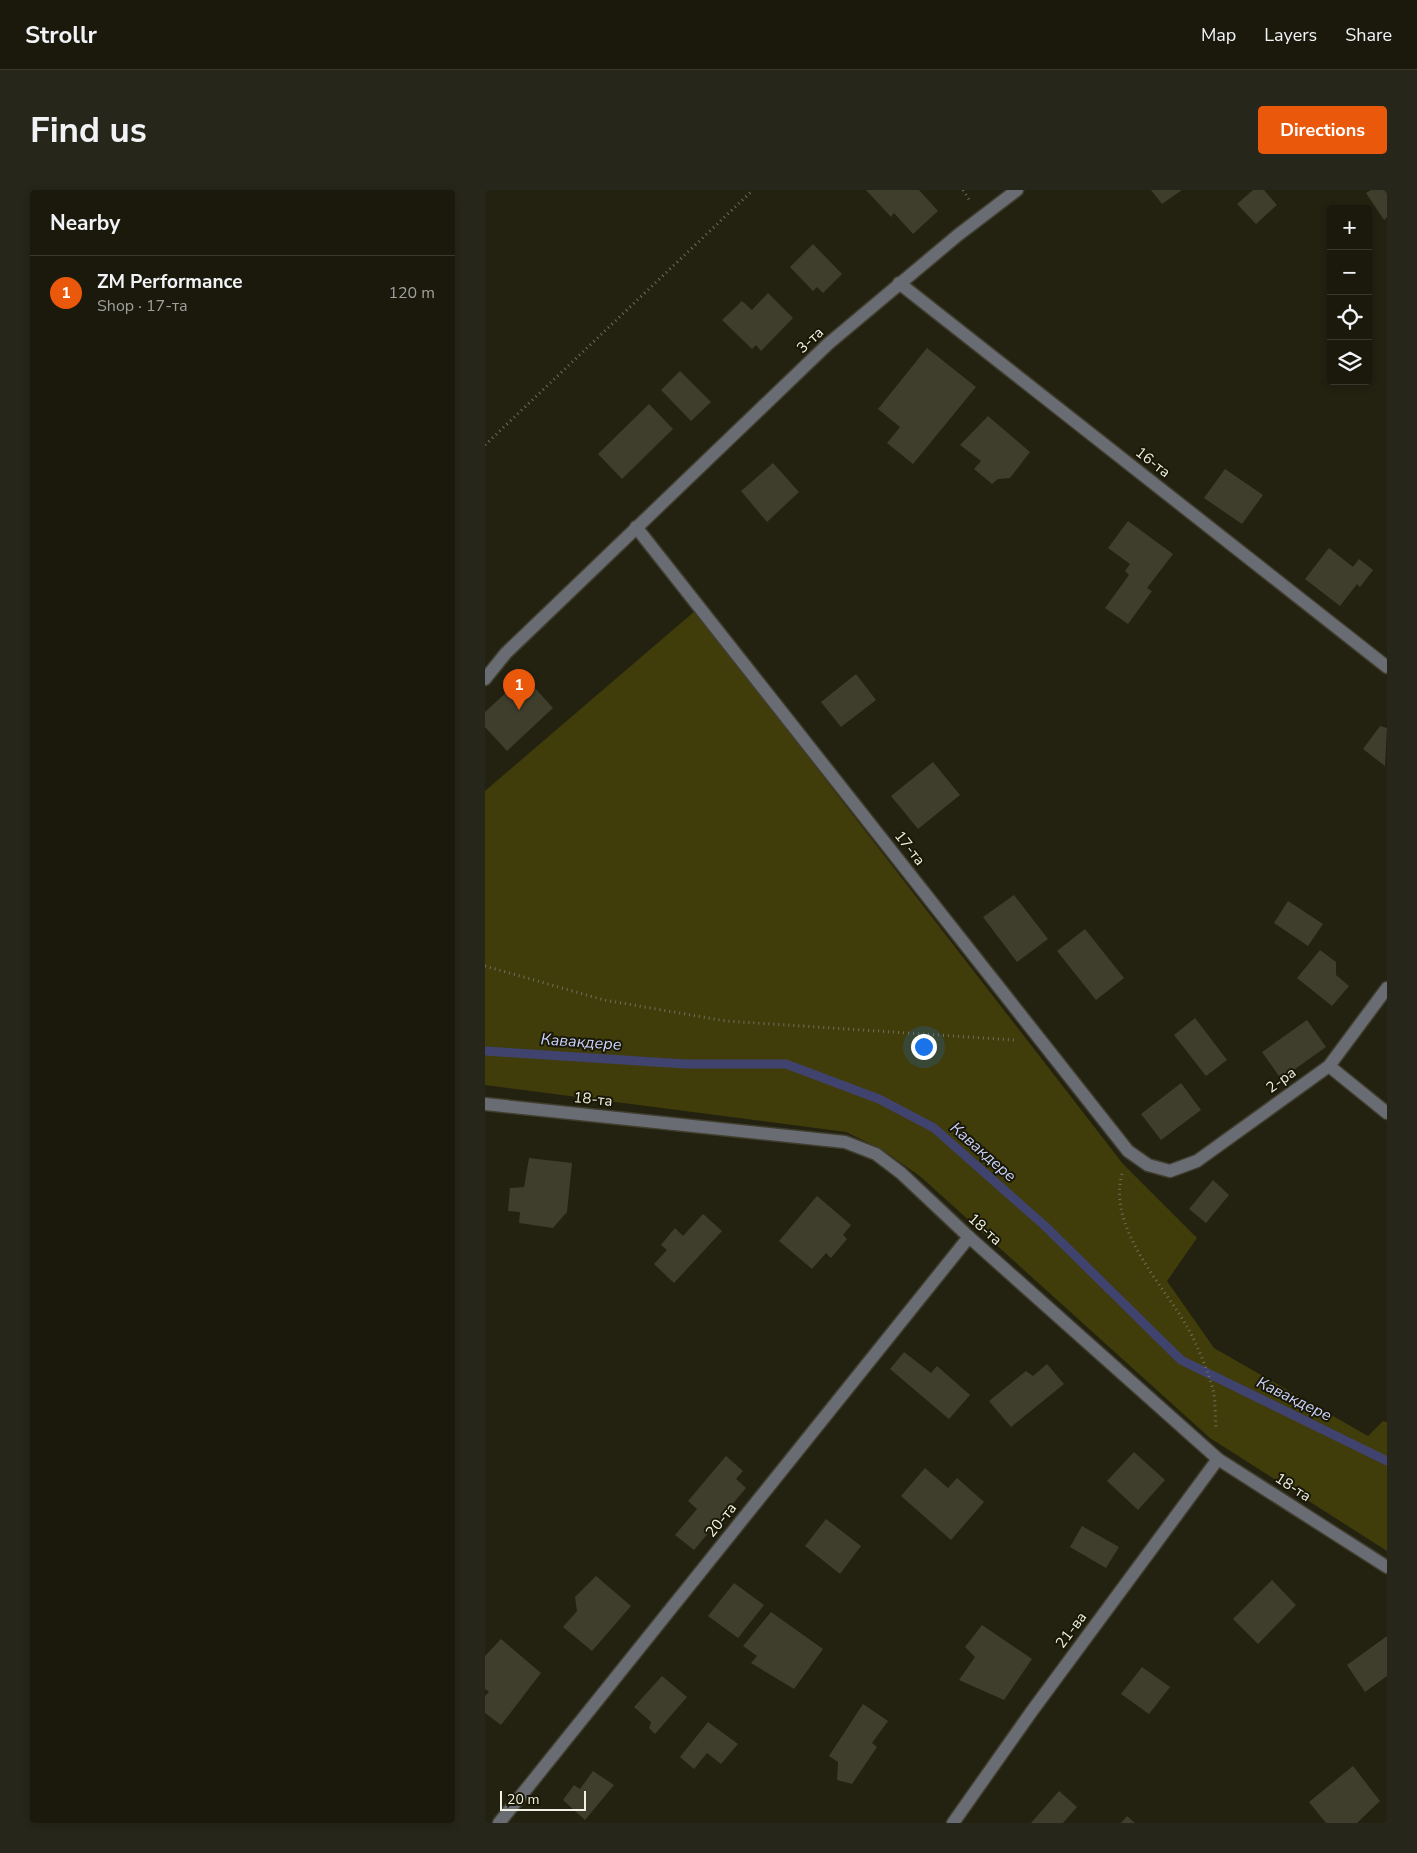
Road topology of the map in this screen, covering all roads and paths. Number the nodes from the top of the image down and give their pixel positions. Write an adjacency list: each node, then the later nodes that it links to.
1 (753, 190): 4 (path)
2 (1017, 190): 3 (street, 3-та)
3 (899, 283): 5 (street, 3-та); 6 (street, 16-та)
4 (485, 445)
5 (637, 527): 7 (street, 3-та); 10 (street, 17-та)
6 (1387, 667)
7 (485, 679)
8 (485, 966): 10 (path)
9 (1387, 988): 11 (street, 2-ра)
10 (1043, 1042): 14 (street, 17-та)
11 (1329, 1066): 13 (street); 15 (street, 2-ра)
12 (485, 1104): 16 (street, 18-та)
13 (1387, 1112)
14 (1128, 1151): 15 (street, 17-та); 17 (path)
15 (1170, 1171)
16 (969, 1237): 17 (street, 18-та); 19 (street, 20-та)
17 (1218, 1459): 18 (street, 18-та); 20 (street, 21-ва)
18 (1387, 1567)
19 (499, 1823)
20 (953, 1823)

